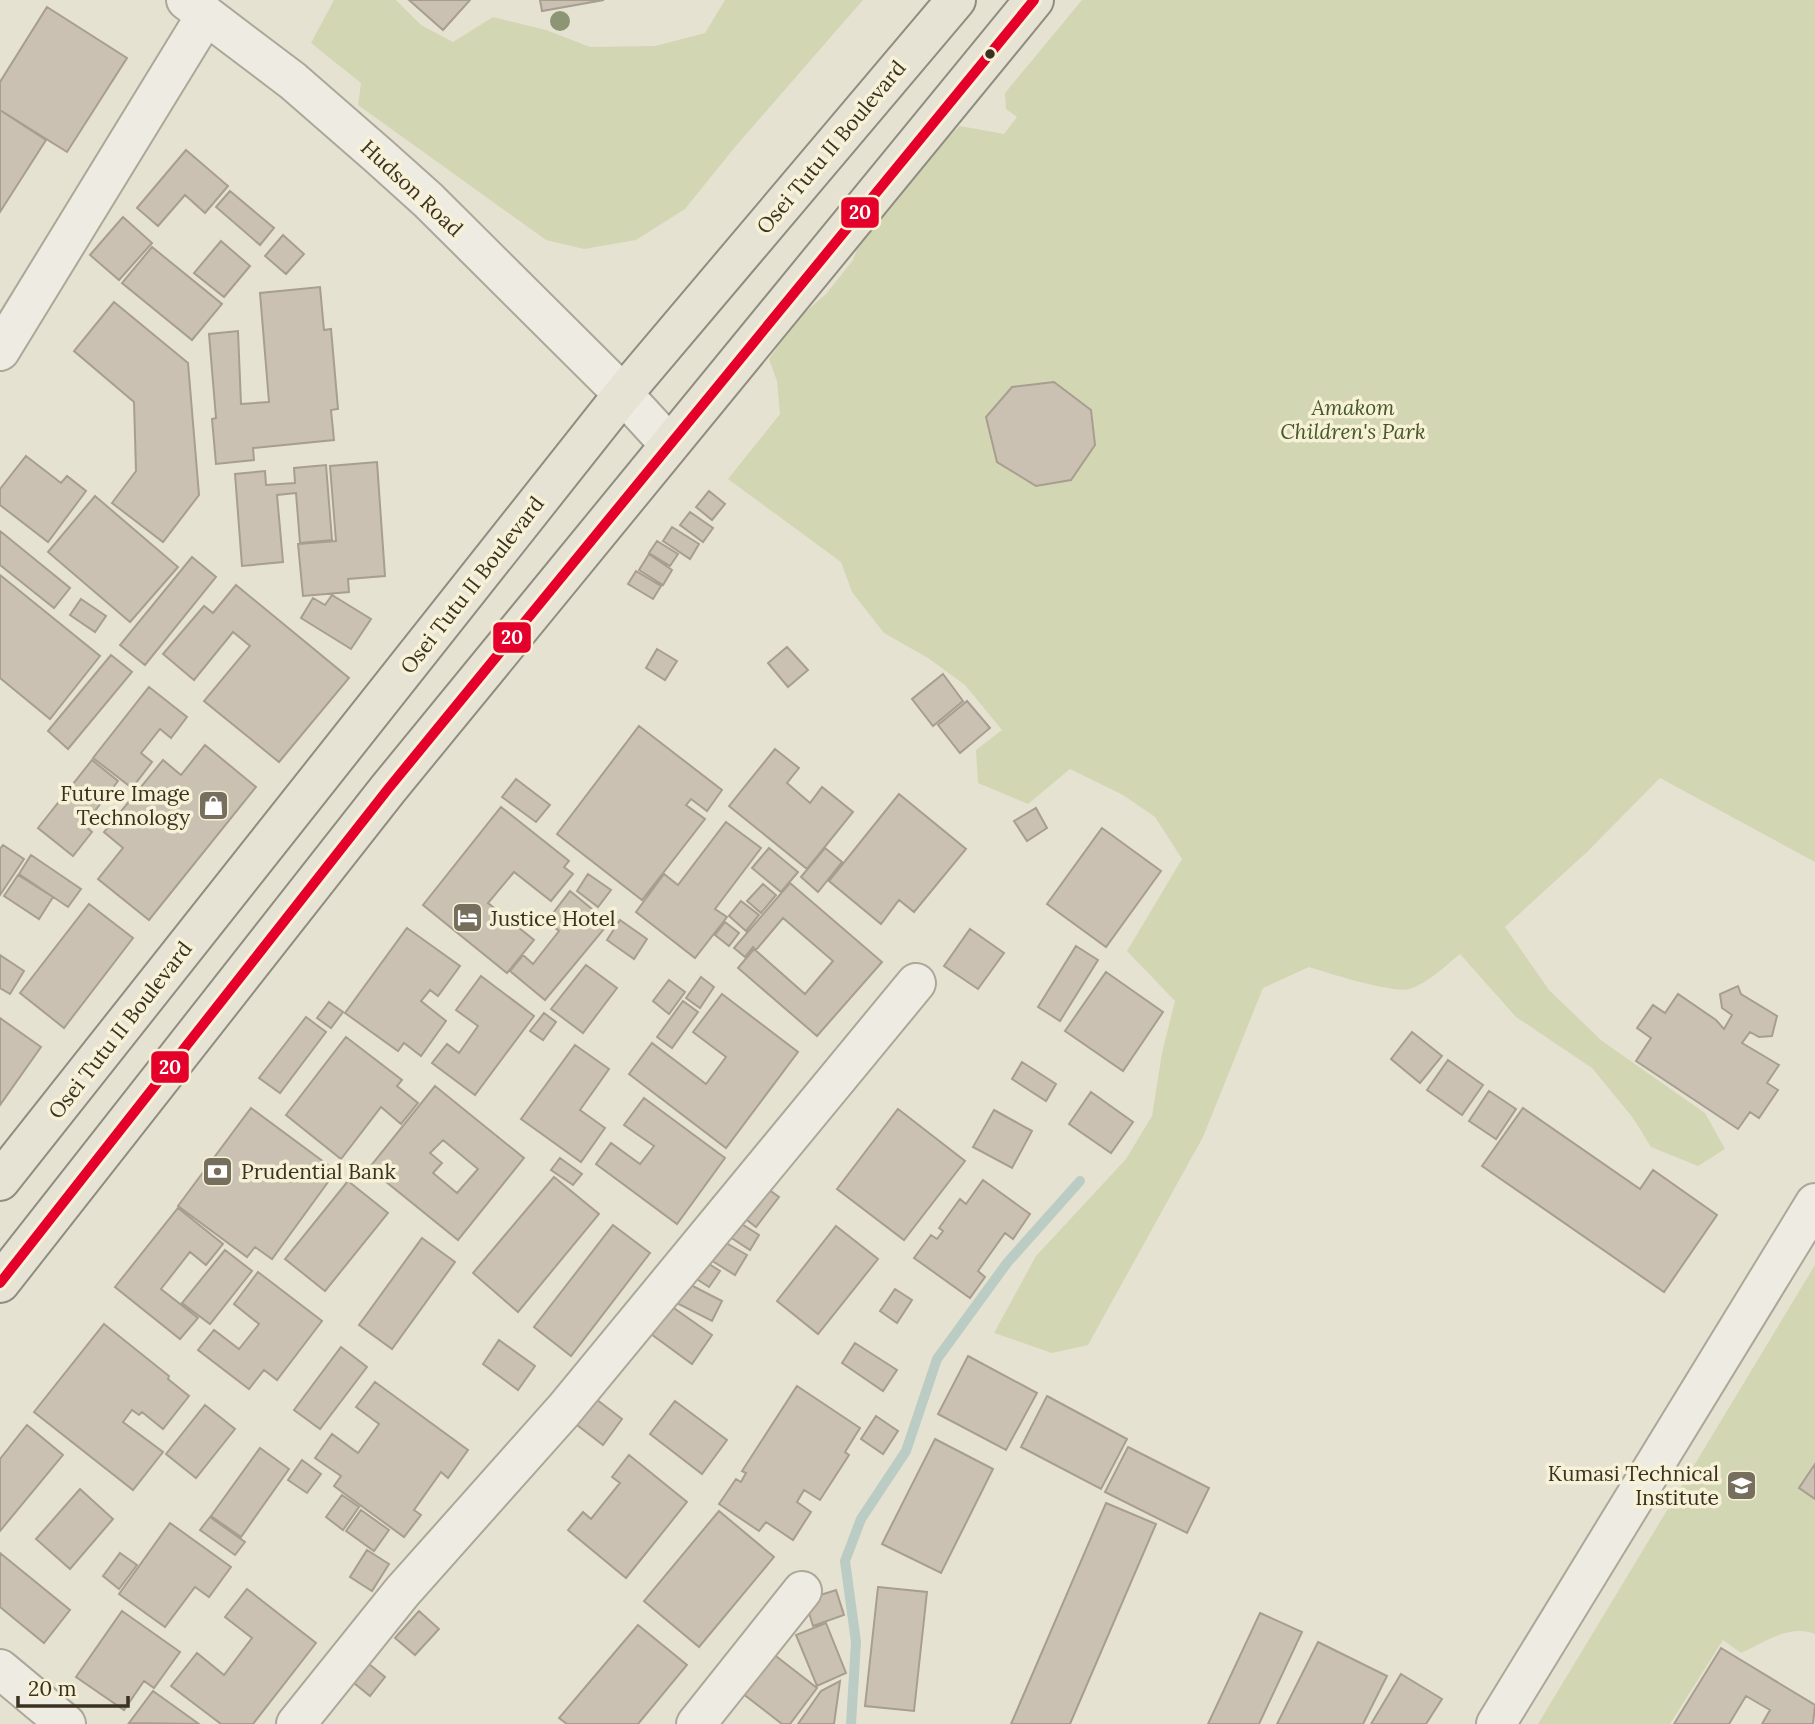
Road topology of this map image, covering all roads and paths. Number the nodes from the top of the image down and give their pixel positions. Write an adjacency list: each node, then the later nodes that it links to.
1 (956, 0): 5 (main road, Osei Tutu II Boulevard)
2 (1034, 0): 6 (main road)
3 (196, 8): 4 (street); 5 (street, Hudson Road)
4 (0, 351)
5 (623, 394): 6 (street, Hudson Road); 8 (main road, Osei Tutu II Boulevard)
6 (669, 444): 10 (main road)
7 (916, 983): 14 (street)
8 (0, 1181)
9 (1815, 1203): 16 (street)
10 (0, 1283)
11 (802, 1591): 15 (street)
12 (0, 1669): 13 (street)
13 (66, 1724)
14 (296, 1724)
15 (696, 1724)
16 (1496, 1724)

